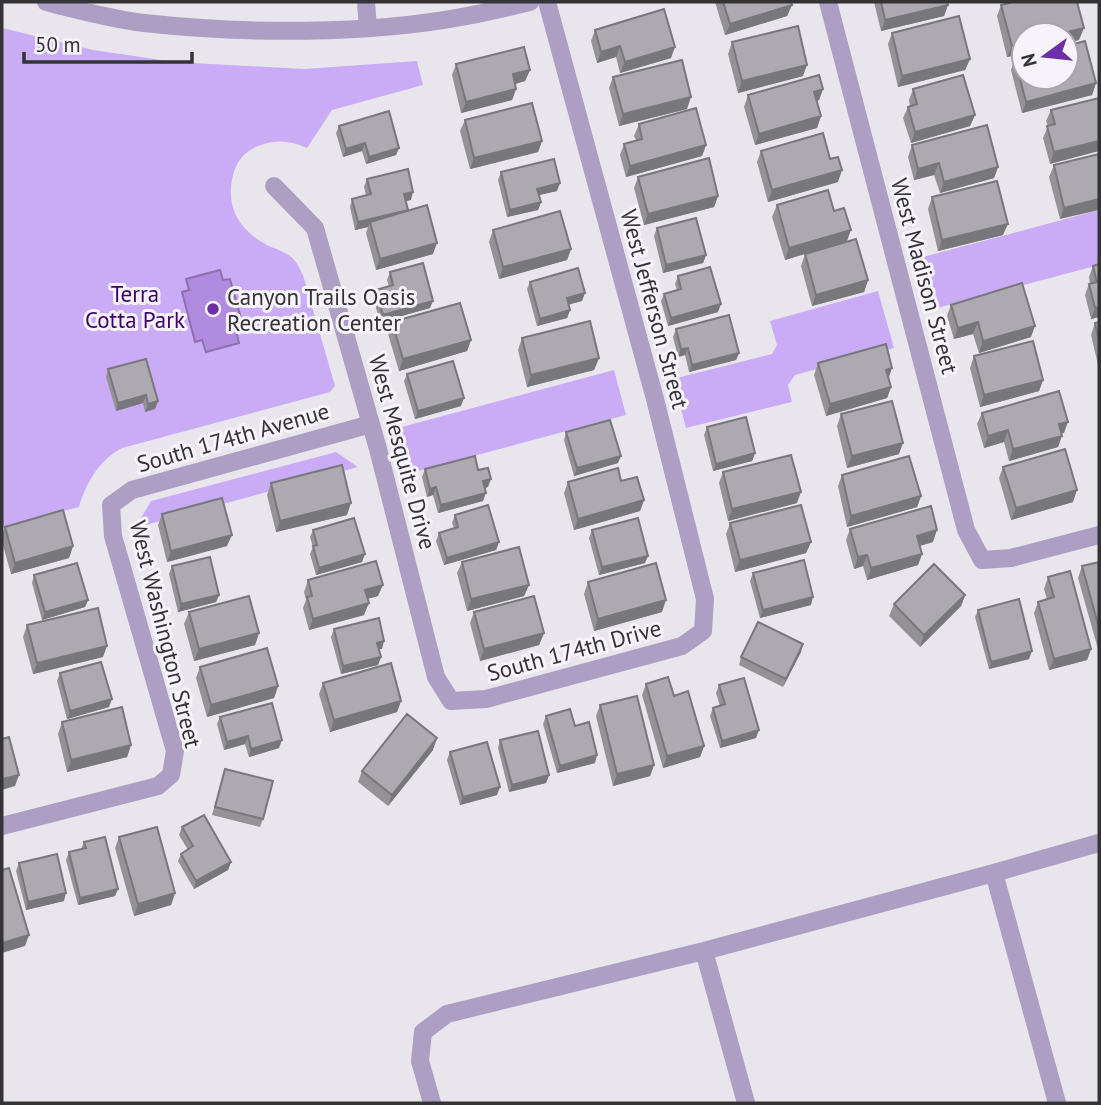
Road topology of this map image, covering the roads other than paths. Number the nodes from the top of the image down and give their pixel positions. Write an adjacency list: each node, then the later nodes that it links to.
1 (46, 2): 6 (street)
2 (366, 2): 6 (street)
3 (530, 2): 6 (street)
4 (547, 2): 11 (street, West Jefferson Street)
5 (828, 2): 10 (street, West Madison Street)
6 (368, 28)
7 (274, 186): 8 (street, West Mesquite Drive)
8 (371, 424): 9 (street, South 174th Avenue); 12 (street, West Mesquite Drive)
9 (111, 505): 13 (street, West Washington Street)
10 (1099, 535)
11 (703, 631): 12 (street, South 174th Drive)
12 (451, 701)
13 (2, 826)
14 (1099, 843): 15 (street)
15 (994, 873): 16 (street); 19 (street)
16 (704, 951): 17 (street); 18 (street)
17 (432, 1103)
18 (746, 1103)
19 (1057, 1103)

